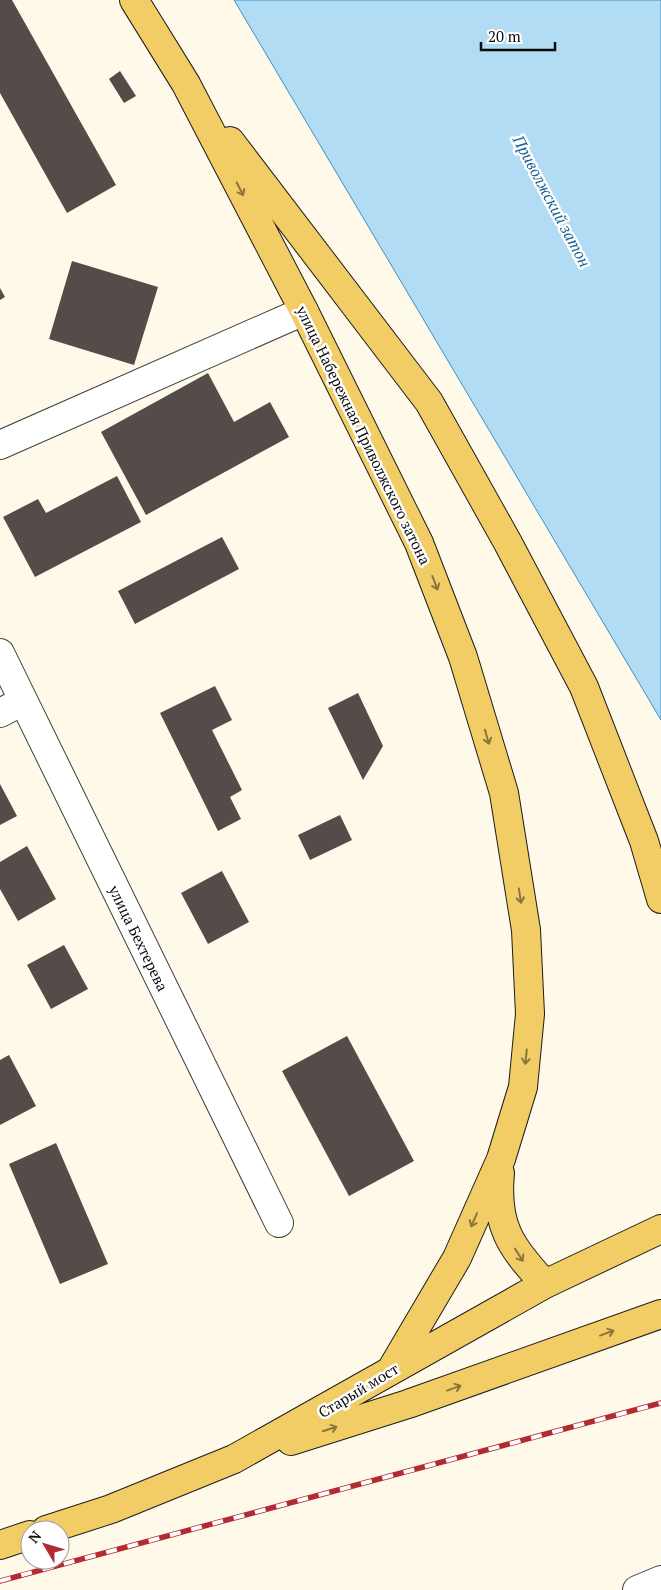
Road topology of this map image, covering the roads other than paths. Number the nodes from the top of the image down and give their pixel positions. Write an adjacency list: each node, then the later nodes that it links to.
1 (134, 0): 2 (main road, улица Набережная Приволжского затона)
2 (186, 84): 3 (main road, улица Набережная Приволжского затона, one-way to 3); 7 (main road, улица Набережная Приволжского затона)
3 (304, 311): 4 (street); 9 (main road, улица Набережная Приволжского затона, one-way to 9)
4 (0, 445)
5 (0, 653): 6 (street, улица Бехтерева)
6 (11, 707): 10 (street, улица Бехтерева)
7 (653, 848): 8 (main road, улица Набережная Приволжского затона)
8 (661, 899)
9 (501, 1159): 12 (main road, one-way to 12); 14 (main road, улица Набережная Приволжского затона, one-way to 14)
10 (279, 1223)
11 (661, 1229): 12 (main road, Старый мост)
12 (545, 1284): 14 (main road, Старый мост)
13 (661, 1314): 15 (main road, one-way to 13)
14 (391, 1370): 15 (main road); 16 (main road, Старый мост)
15 (408, 1404): 16 (main road, one-way to 15)
16 (234, 1459): 17 (main road, Старый мост)
17 (70, 1522)
18 (20, 1538): 19 (main road)
19 (0, 1545)
20 (661, 1580): 21 (street)
21 (637, 1590)

